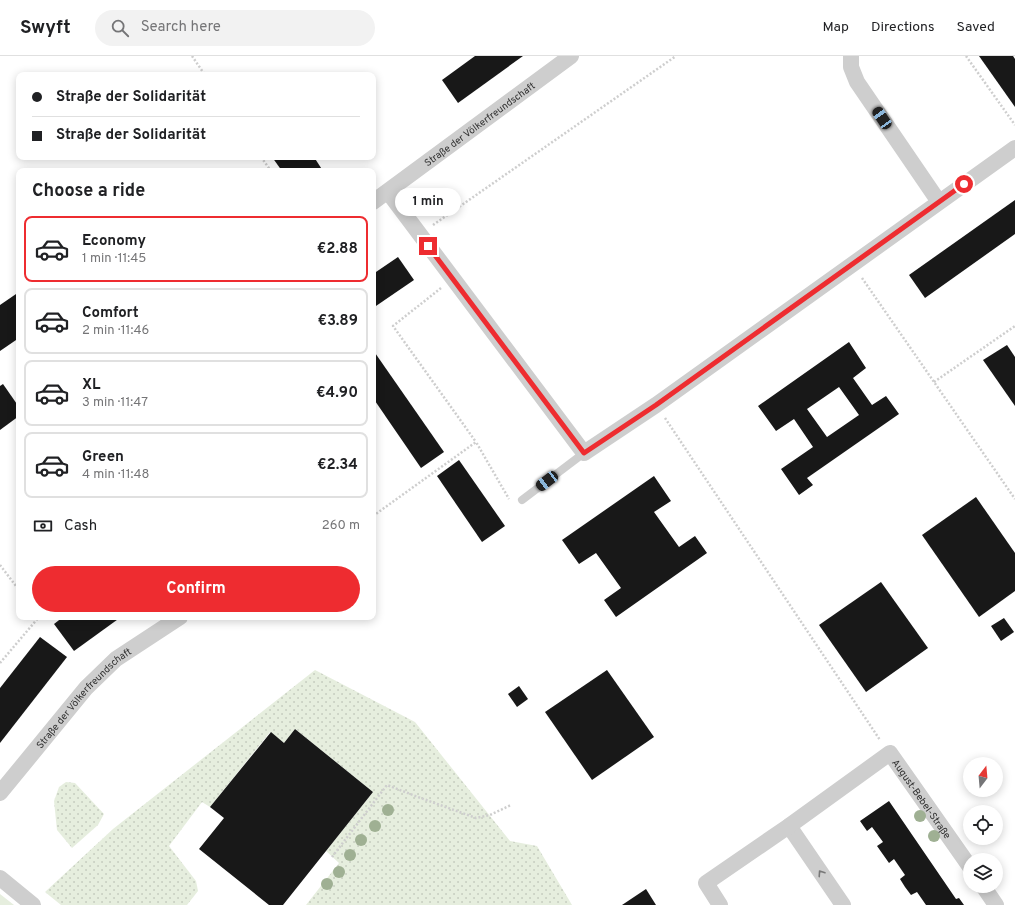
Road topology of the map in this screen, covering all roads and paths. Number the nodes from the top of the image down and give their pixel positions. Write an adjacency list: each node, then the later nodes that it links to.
1 (192, 56): 6 (path)
2 (572, 56): 9 (street, Straße der Völkerfreundschaft)
3 (676, 56): 12 (path)
4 (851, 56): 11 (street)
5 (966, 56): 7 (path)
6 (203, 72)
7 (1015, 125)
8 (1015, 148): 11 (street)
9 (388, 192): 10 (street, Straße der Völkerfreundschaft); 12 (street)
10 (376, 200)
11 (939, 202): 13 (street)
12 (420, 235): 14 (street)
13 (852, 265): 16 (path); 17 (street)
14 (453, 279): 18 (path); 19 (street)
15 (1015, 326): 16 (path)
16 (934, 382): 20 (path)
17 (656, 405): 19 (street); 28 (path)
18 (476, 442): 21 (path); 22 (path)
19 (584, 453): 21 (lane)
20 (1015, 499)
21 (522, 500)
22 (376, 514)
23 (0, 565): 24 (path)
24 (16, 586)
25 (37, 620): 27 (path)
26 (176, 620): 29 (street, Straße der Völkerfreundschaft)
27 (0, 663)
28 (890, 753): 31 (street, August-Bebel-Straße); 33 (street, August-Bebel-Straße)
29 (0, 793)
30 (511, 804): 32 (path)
31 (789, 826): 37 (street, August-Bebel-Straße); 38 (street, one-way to 31)
32 (332, 857)
33 (963, 858)
34 (0, 878): 36 (street)
35 (988, 893): 39 (street)
36 (33, 905)
37 (720, 905)
38 (843, 905)
39 (996, 905)

